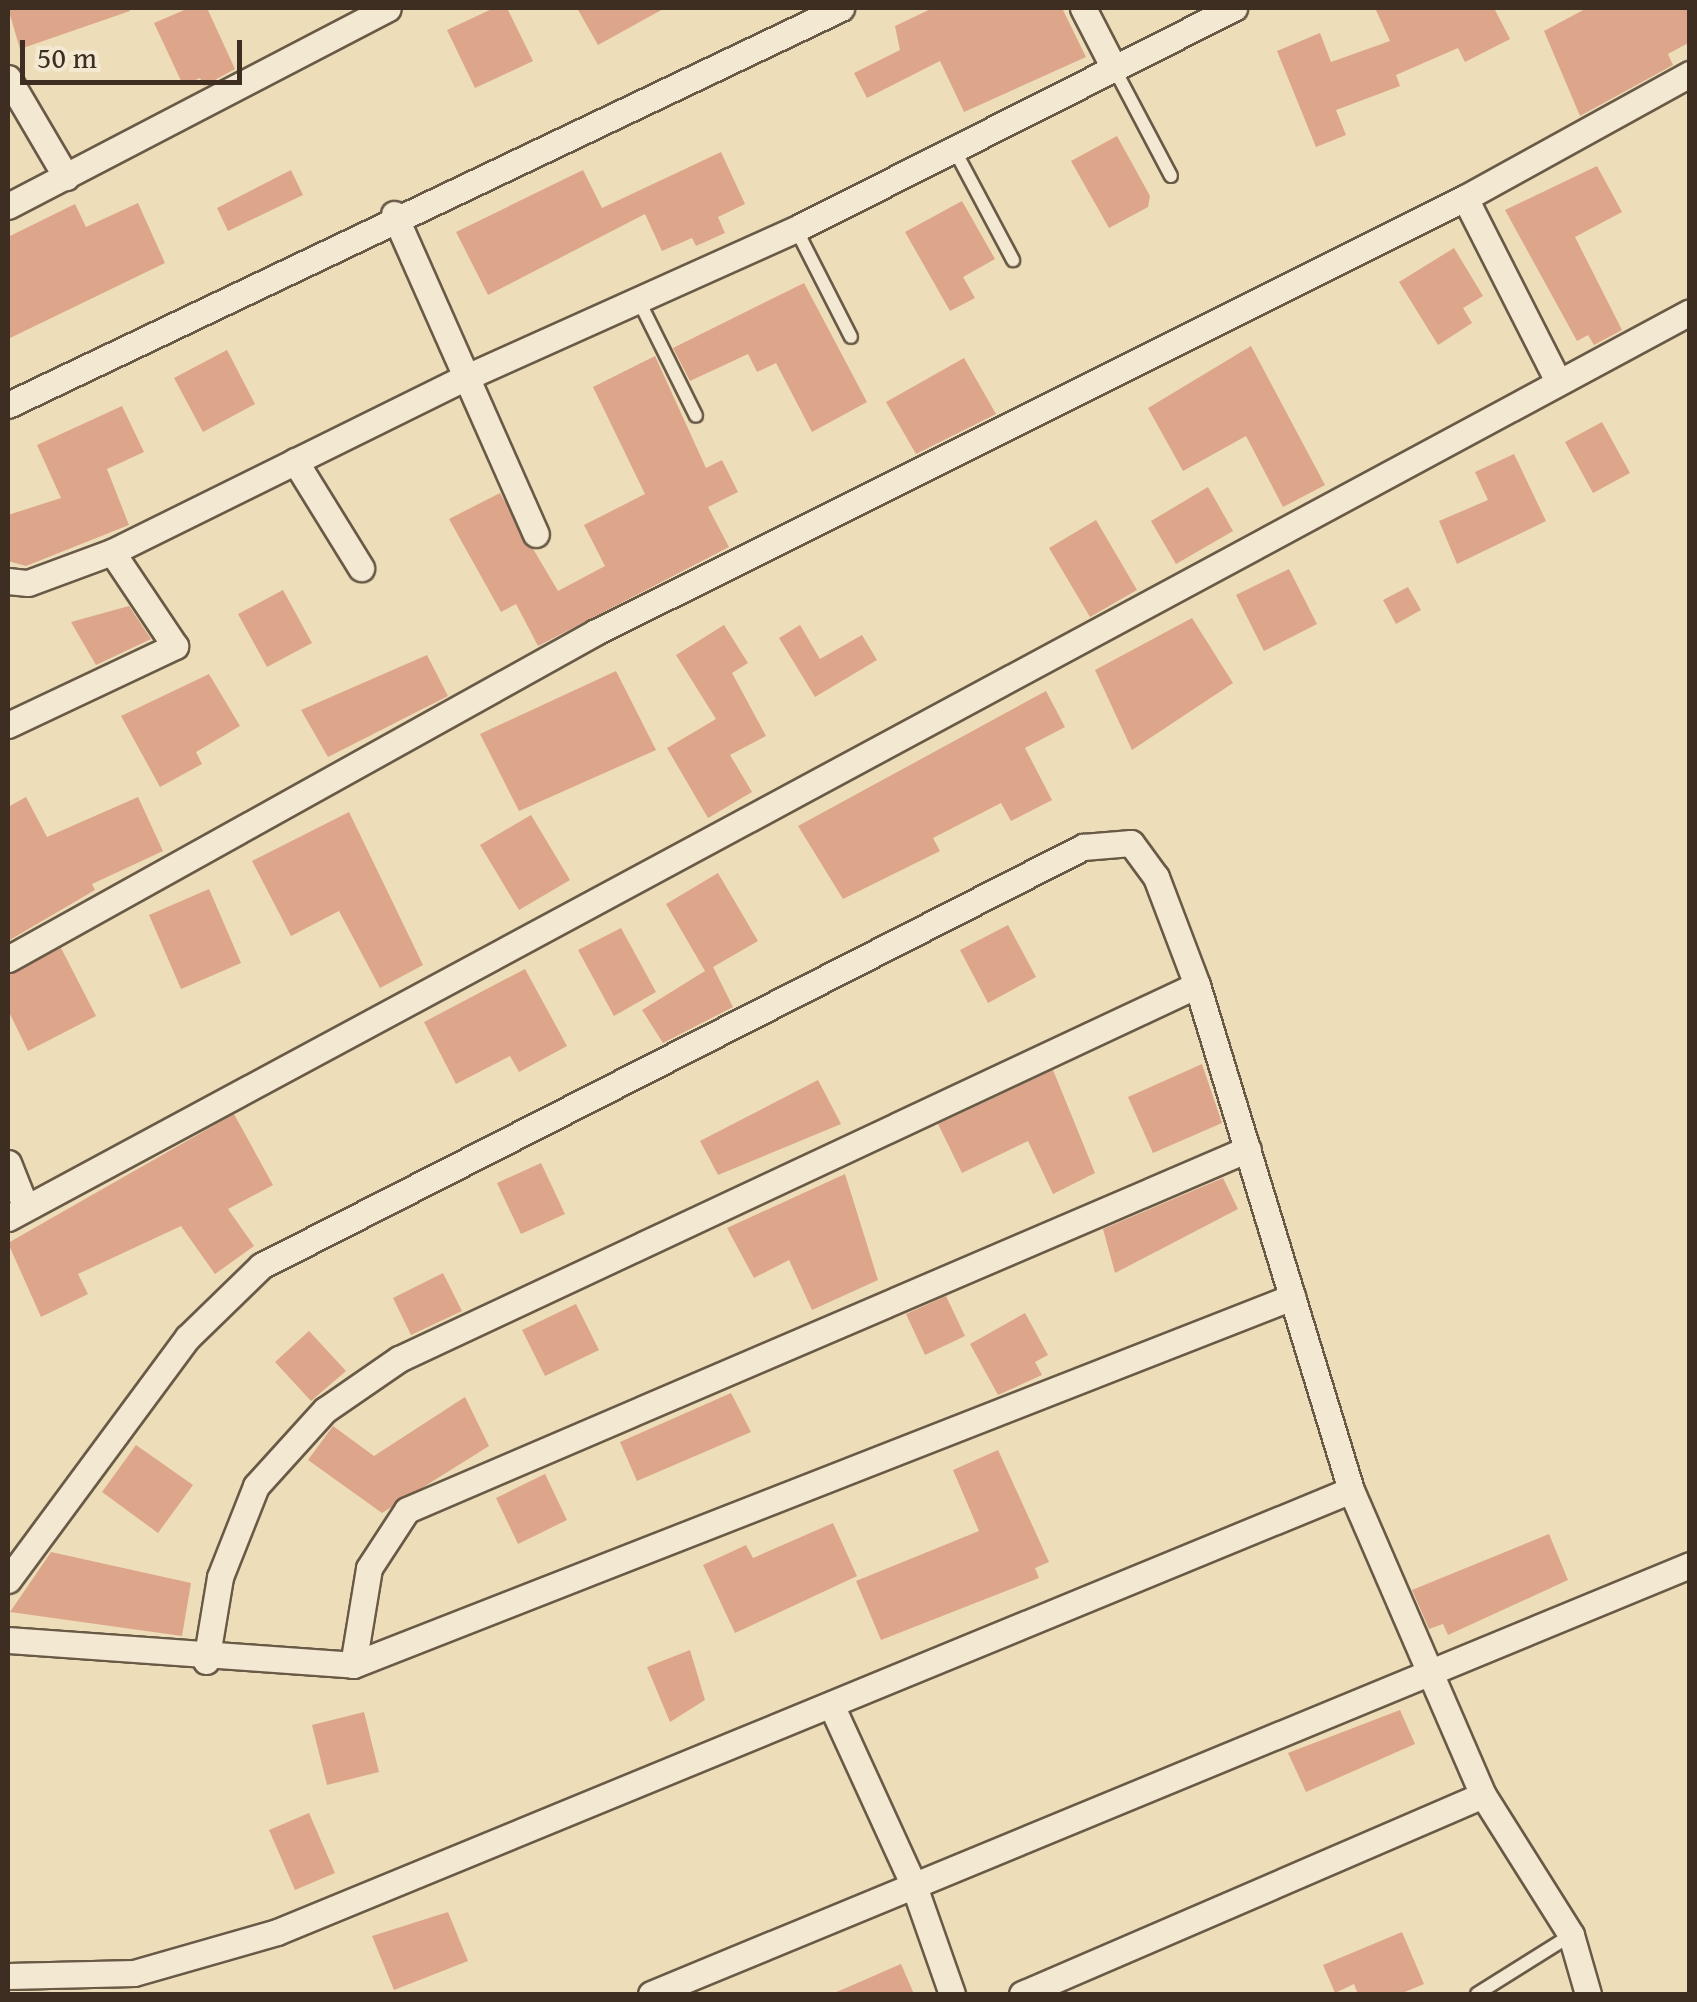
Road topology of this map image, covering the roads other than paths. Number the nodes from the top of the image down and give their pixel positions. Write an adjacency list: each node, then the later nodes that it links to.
1 (388, 8): 10 (street)
2 (841, 8): 13 (street)
3 (1083, 8): 5 (street)
4 (1234, 8): 5 (street)
5 (1114, 68): 8 (street); 9 (lane)
6 (1690, 74): 11 (street)
7 (8, 78): 10 (street)
8 (954, 149): 14 (street); 15 (lane)
9 (1171, 176)
10 (66, 177): 12 (street)
11 (1465, 198): 20 (street); 29 (street)
12 (8, 206)
13 (394, 214): 19 (street); 21 (street)
14 (796, 230): 16 (street); 18 (lane)
15 (1013, 260)
16 (640, 301): 19 (street); 22 (lane)
17 (1690, 312): 20 (street)
18 (851, 337)
19 (460, 380): 23 (street); 24 (street)
20 (1558, 381): 33 (street)
21 (8, 405)
22 (696, 416)
23 (295, 461): 25 (street); 26 (street)
24 (536, 534)
25 (112, 552): 27 (street); 28 (street)
26 (361, 568)
27 (8, 581)
28 (8, 725)
29 (8, 959)
30 (1197, 985): 31 (street); 37 (street); 39 (street)
31 (1248, 1149): 34 (street); 40 (street)
32 (8, 1164): 33 (street)
33 (17, 1213)
34 (1292, 1297): 35 (street); 40 (street)
35 (1351, 1490): 41 (street); 42 (street)
36 (1690, 1565): 41 (street)
37 (8, 1580)
38 (8, 1640): 39 (street)
39 (206, 1661): 40 (street)
40 (352, 1665)
41 (1427, 1671): 43 (street); 44 (street)
42 (833, 1709): 44 (street); 46 (street)
43 (1484, 1795): 45 (street); 49 (street)
44 (914, 1886): 47 (street); 48 (street)
45 (1571, 1935): 50 (lane); 51 (street)
46 (8, 1976)
47 (651, 1994)
48 (952, 1994)
49 (1022, 1994)
50 (1477, 1994)
51 (1588, 1994)

